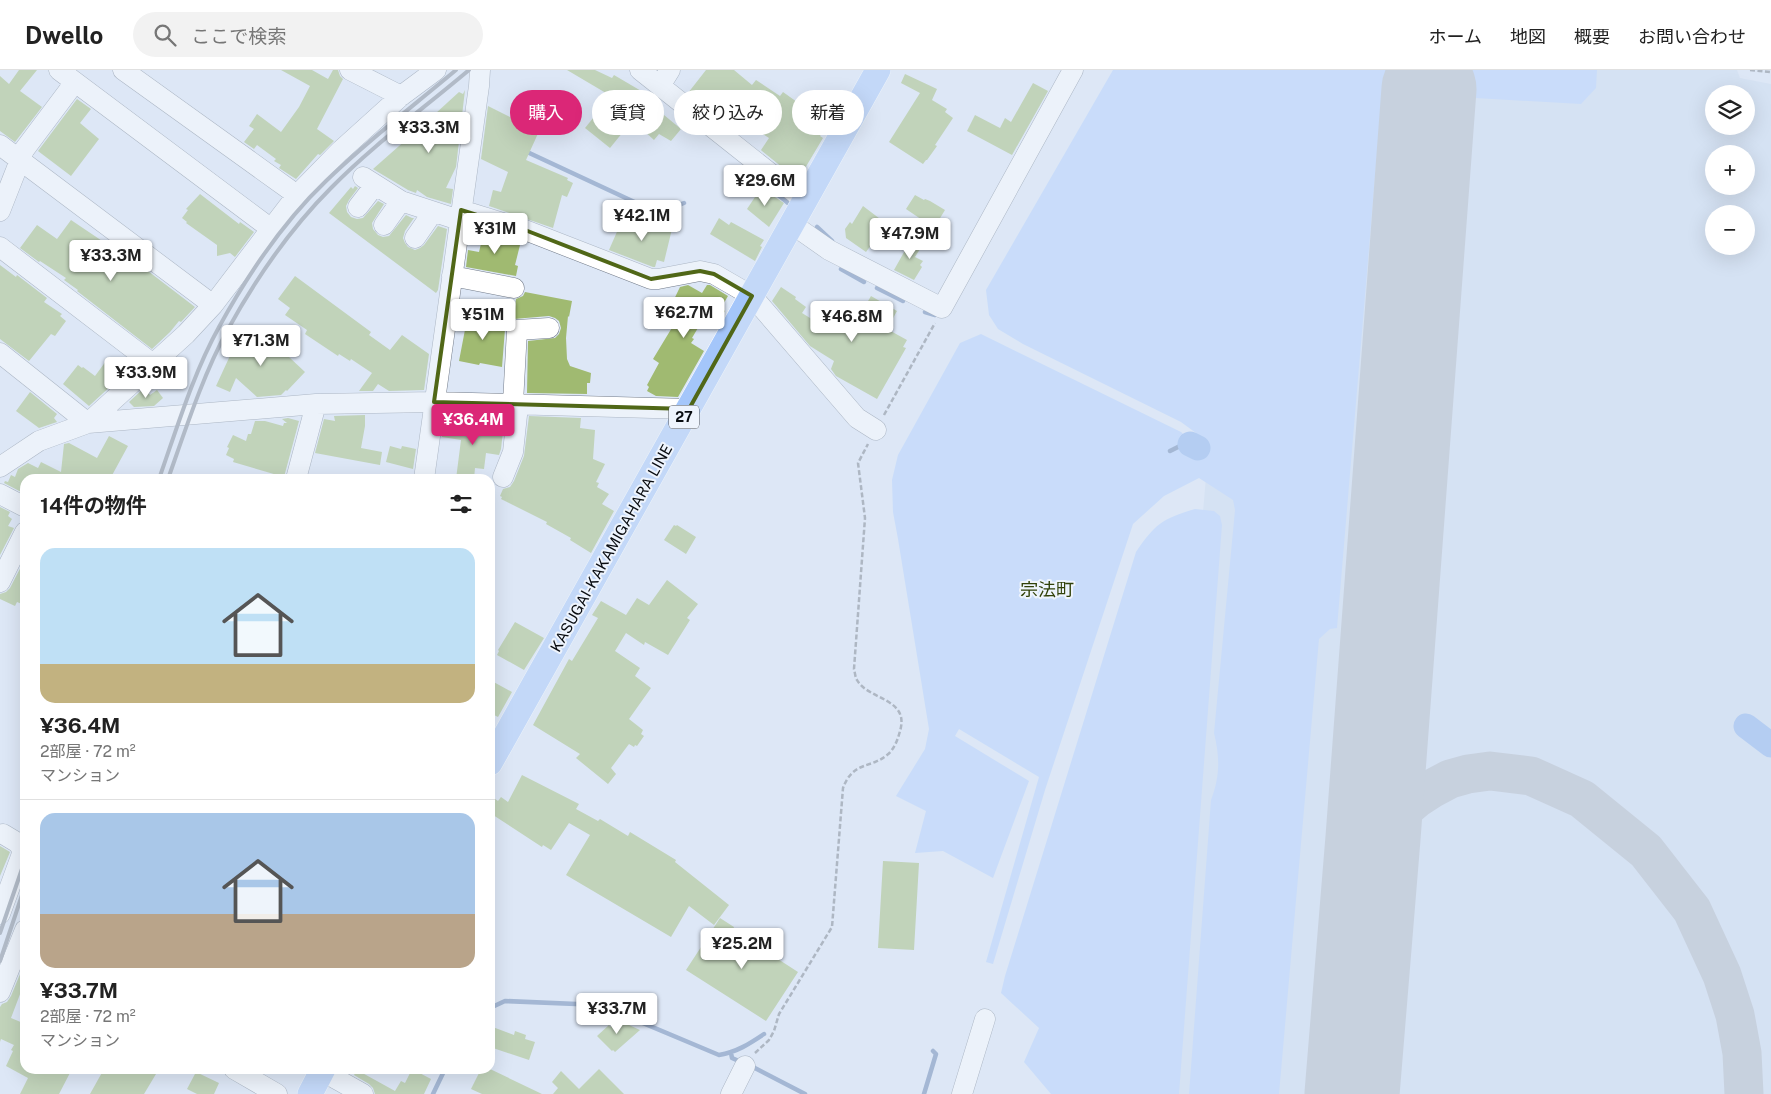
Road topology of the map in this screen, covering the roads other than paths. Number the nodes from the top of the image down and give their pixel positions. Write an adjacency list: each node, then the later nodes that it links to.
1 (59, 70): 10 (street)
2 (123, 70): 14 (street)
3 (350, 70): 11 (street)
4 (436, 70): 11 (street)
5 (480, 70): 20 (street)
6 (640, 70): 9 (street)
7 (878, 70): 15 (main road, KASUGAI-KAKAMIGAHARA LINE / 27)
8 (1073, 70): 21 (street)
9 (665, 78): 15 (street)
10 (75, 82): 13 (street); 23 (street)
11 (401, 96): 14 (street)
12 (0, 145): 13 (street)
13 (19, 160): 18 (street); 29 (street)
14 (297, 195): 23 (street)
15 (804, 200): 21 (main road, KASUGAI-KAKAMIGAHARA LINE / 27)
16 (400, 201): 17 (street); 19 (street); 22 (street)
17 (358, 207)
18 (0, 211)
19 (433, 212): 20 (street); 24 (street)
20 (460, 215): 26 (street); 28 (street)
21 (792, 224): 28 (main road, KASUGAI-KAKAMIGAHARA LINE / 27)
22 (384, 225)
23 (270, 228): 29 (street)
24 (415, 238)
25 (0, 247): 32 (street)
26 (452, 276): 27 (street); 33 (street)
27 (514, 288)
28 (752, 296): 36 (main road, KASUGAI-KAKAMIGAHARA LINE / 27); 38 (street)
29 (213, 305): 32 (street)
30 (549, 328): 34 (street)
31 (0, 353): 37 (street)
32 (154, 364): 37 (street)
33 (434, 402): 34 (street); 35 (street); 41 (street)
34 (513, 403): 36 (street); 42 (street)
35 (316, 404): 37 (street); 40 (street)
36 (689, 409): 47 (main road, KASUGAI-KAKAMIGAHARA LINE / 27)
37 (88, 423): 39 (street)
38 (876, 430)
39 (0, 467)
40 (297, 474)
41 (425, 474)
42 (503, 477)
43 (0, 494): 44 (street)
44 (20, 504)
45 (20, 542): 46 (street)
46 (0, 582)
47 (495, 754)
48 (3, 834): 49 (street)
49 (20, 846)
50 (20, 859): 51 (street)
51 (0, 915): 52 (street)
52 (20, 927)
53 (20, 943): 54 (street)
54 (0, 996)
55 (985, 1019): 64 (street)
56 (745, 1066): 63 (street)
57 (243, 1074): 60 (street)
58 (320, 1074): 61 (main road)
59 (329, 1074): 62 (street)
60 (277, 1094)
61 (310, 1094)
62 (362, 1094)
63 (731, 1094)
64 (962, 1094)

